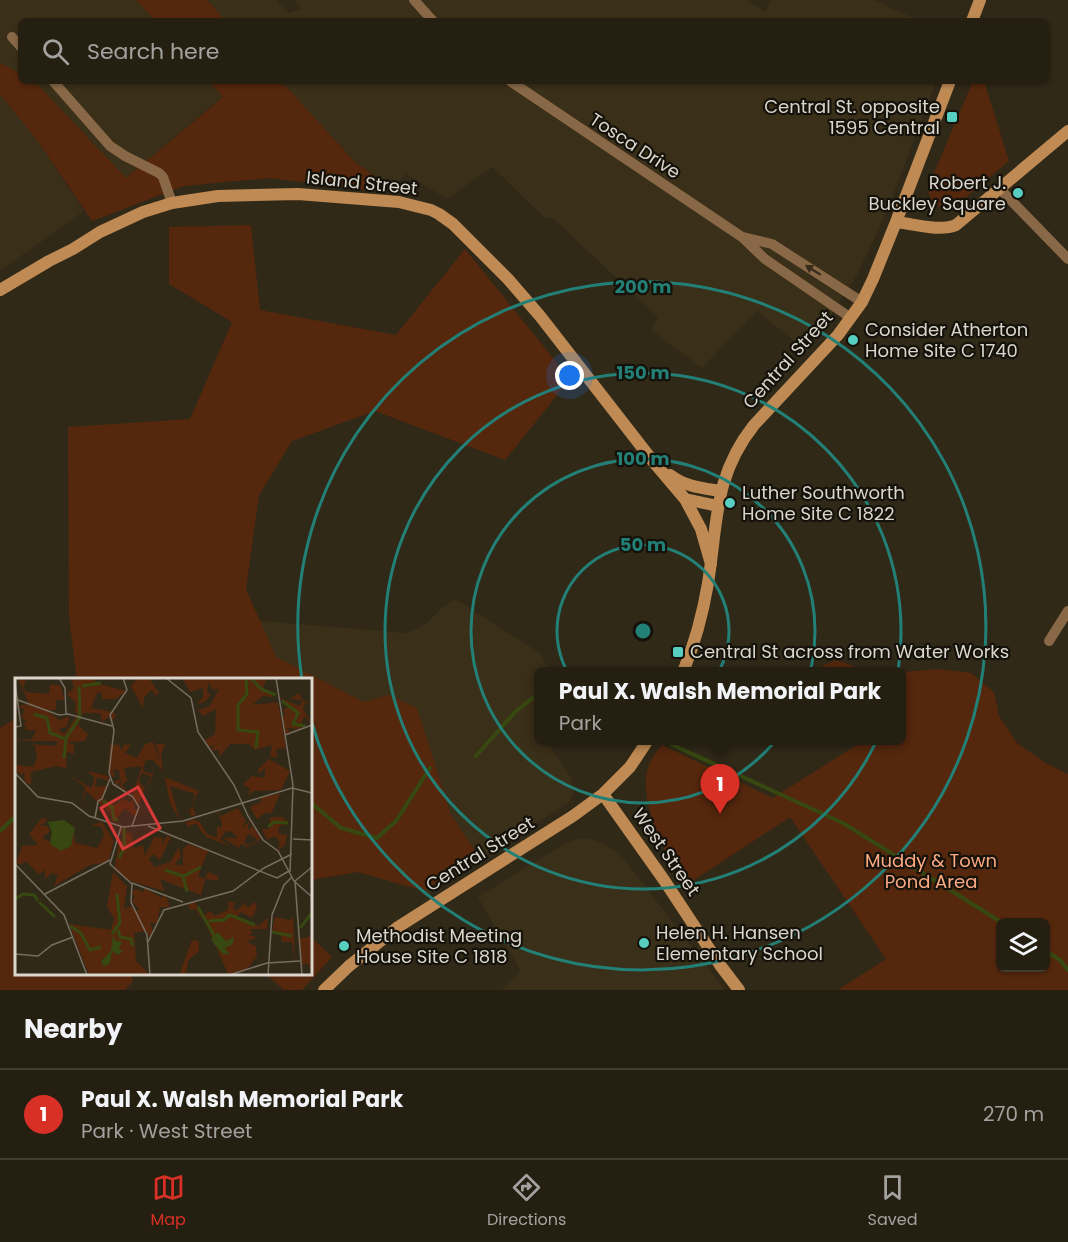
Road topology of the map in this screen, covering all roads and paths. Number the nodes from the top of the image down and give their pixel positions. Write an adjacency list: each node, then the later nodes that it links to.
1 (414, 0): 3 (street)
2 (980, 0): 4 (main road)
3 (430, 18)
4 (973, 18)
5 (12, 37): 6 (street)
6 (18, 43)
7 (55, 84): 12 (street)
8 (514, 84): 14 (street, Tosca Drive)
9 (949, 84): 13 (main road, Central Street)
10 (1068, 130): 11 (main road)
11 (999, 188): 13 (main road); 15 (street)
12 (172, 203): 16 (main road, Island Street); 19 (main road, Island Street)
13 (896, 222): 17 (main road, Central Street)
14 (742, 237): 17 (street, Tosca Drive, one-way to 14); 18 (street, Tosca Drive)
15 (1068, 259)
16 (0, 290)
17 (862, 302): 18 (main road, Central Street)
18 (851, 318): 20 (main road, Central Street)
19 (659, 468): 20 (main road, Island Street); 21 (main road, Island Street)
20 (721, 490): 22 (main road, Central Street)
21 (685, 499): 22 (main road); 23 (main road, Island Street)
22 (718, 506): 23 (main road, Central Street)
23 (711, 564): 26 (main road, Central Street)
24 (1068, 611): 25 (street)
25 (1049, 641)
26 (685, 667)
27 (645, 745): 28 (main road, Central Street)
28 (603, 794): 29 (main road, Central Street); 30 (main road, West Street)
29 (324, 990)
30 (739, 990)

